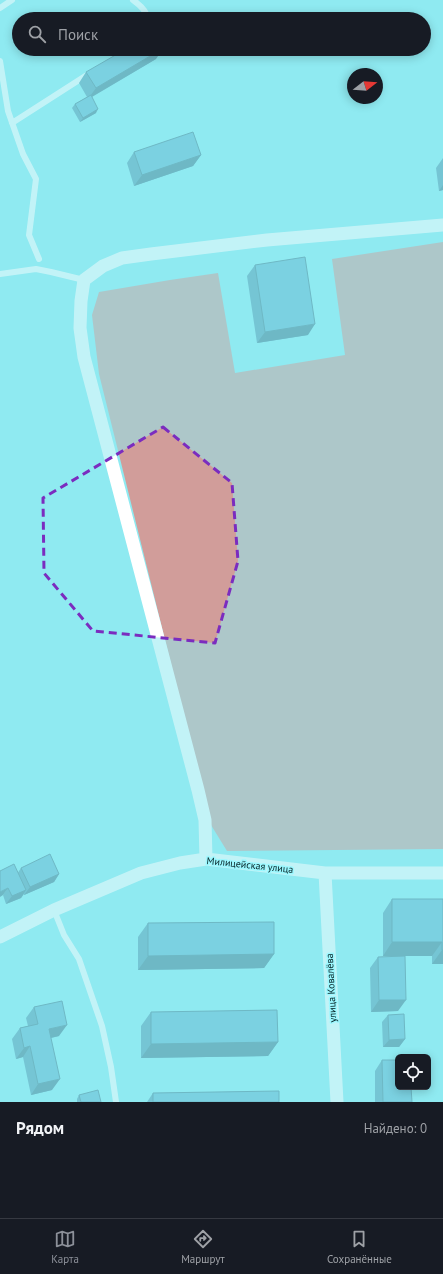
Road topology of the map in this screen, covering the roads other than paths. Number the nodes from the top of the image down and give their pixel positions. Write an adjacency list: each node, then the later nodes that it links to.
1 (12, 0): 3 (lane)
2 (133, 0): 4 (lane)
3 (0, 8)
4 (145, 12)
5 (0, 61): 7 (lane)
6 (94, 70): 7 (lane)
7 (12, 123): 9 (lane)
8 (443, 225): 11 (street)
9 (40, 259)
10 (0, 274): 11 (lane)
11 (84, 280): 12 (street)
12 (206, 859): 13 (street, Милицейская улица); 15 (street, Милицейская улица)
13 (325, 873): 14 (street, Милицейская улица); 18 (street, улица Ковалёва)
14 (443, 873)
15 (54, 910): 16 (street, Милицейская улица); 17 (lane)
16 (0, 937)
17 (116, 1102)
18 (336, 1102)

